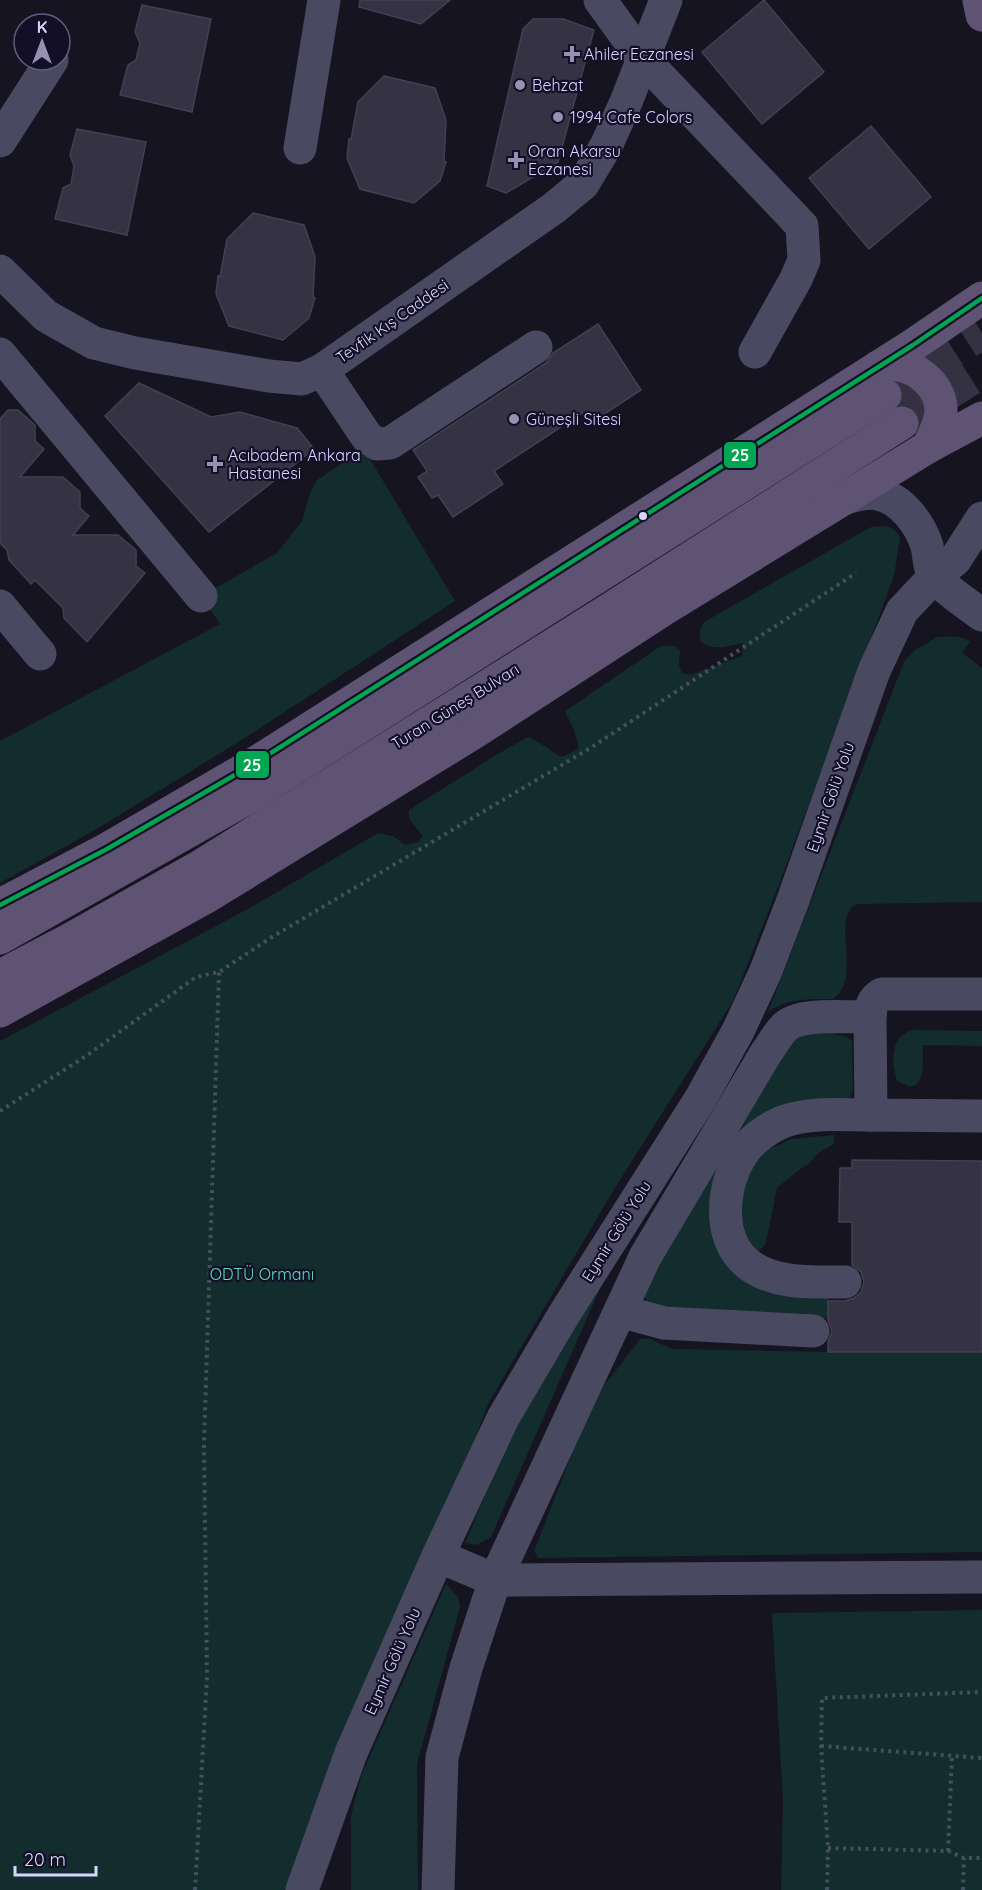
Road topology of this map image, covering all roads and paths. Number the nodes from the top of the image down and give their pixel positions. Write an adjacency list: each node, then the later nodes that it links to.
1 (324, 0): 9 (street)
2 (600, 0): 6 (street)
3 (666, 0): 6 (street, Tevfik Kış Caddesi)
4 (979, 0): 5 (main road)
5 (982, 15)
6 (642, 58): 13 (street); 15 (street, Tevfik Kış Caddesi)
7 (44, 72): 8 (street)
8 (0, 141)
9 (300, 148)
10 (0, 271): 15 (street, Tevfik Kış Caddesi)
11 (982, 298): 16 (main road)
12 (536, 347): 15 (street)
13 (755, 352)
14 (0, 354): 25 (street)
15 (322, 370)
16 (882, 381): 19 (main road); 29 (main road); 30 (main road, Turan Güneş Bulvarı)
17 (982, 418): 19 (main road)
18 (902, 423): 32 (main road, Turan Güneş Bulvarı)
19 (928, 447): 21 (main road)
20 (982, 495): 24 (street)
21 (842, 500): 24 (street); 34 (main road)
22 (982, 518): 24 (street, Eymir Gölü Yolu)
23 (856, 573): 31 (path)
24 (934, 577): 27 (street); 42 (street, Eymir Gölü Yolu)
25 (201, 596)
26 (0, 606): 28 (street)
27 (982, 615)
28 (40, 654)
29 (0, 905)
30 (0, 938)
31 (219, 972): 36 (path); 54 (path)
32 (0, 976)
33 (982, 994): 35 (street)
34 (0, 1011)
35 (870, 1017): 37 (street); 40 (street)
36 (0, 1111)
37 (871, 1115): 38 (street); 39 (street)
38 (982, 1116)
39 (845, 1282)
40 (620, 1311): 41 (street); 44 (street)
41 (813, 1331)
42 (438, 1556): 44 (street); 53 (street, Eymir Gölü Yolu)
43 (982, 1577): 44 (street)
44 (495, 1580): 55 (street)
45 (982, 1692): 46 (path)
46 (821, 1746): 47 (path); 49 (path)
47 (952, 1756): 48 (path); 50 (path)
48 (982, 1758)
49 (828, 1848): 50 (path); 56 (path)
50 (948, 1851): 51 (path)
51 (964, 1858): 52 (path); 57 (path)
52 (982, 1858)
53 (309, 1885)
54 (195, 1890)
55 (438, 1890)
56 (827, 1890)
57 (963, 1890)

